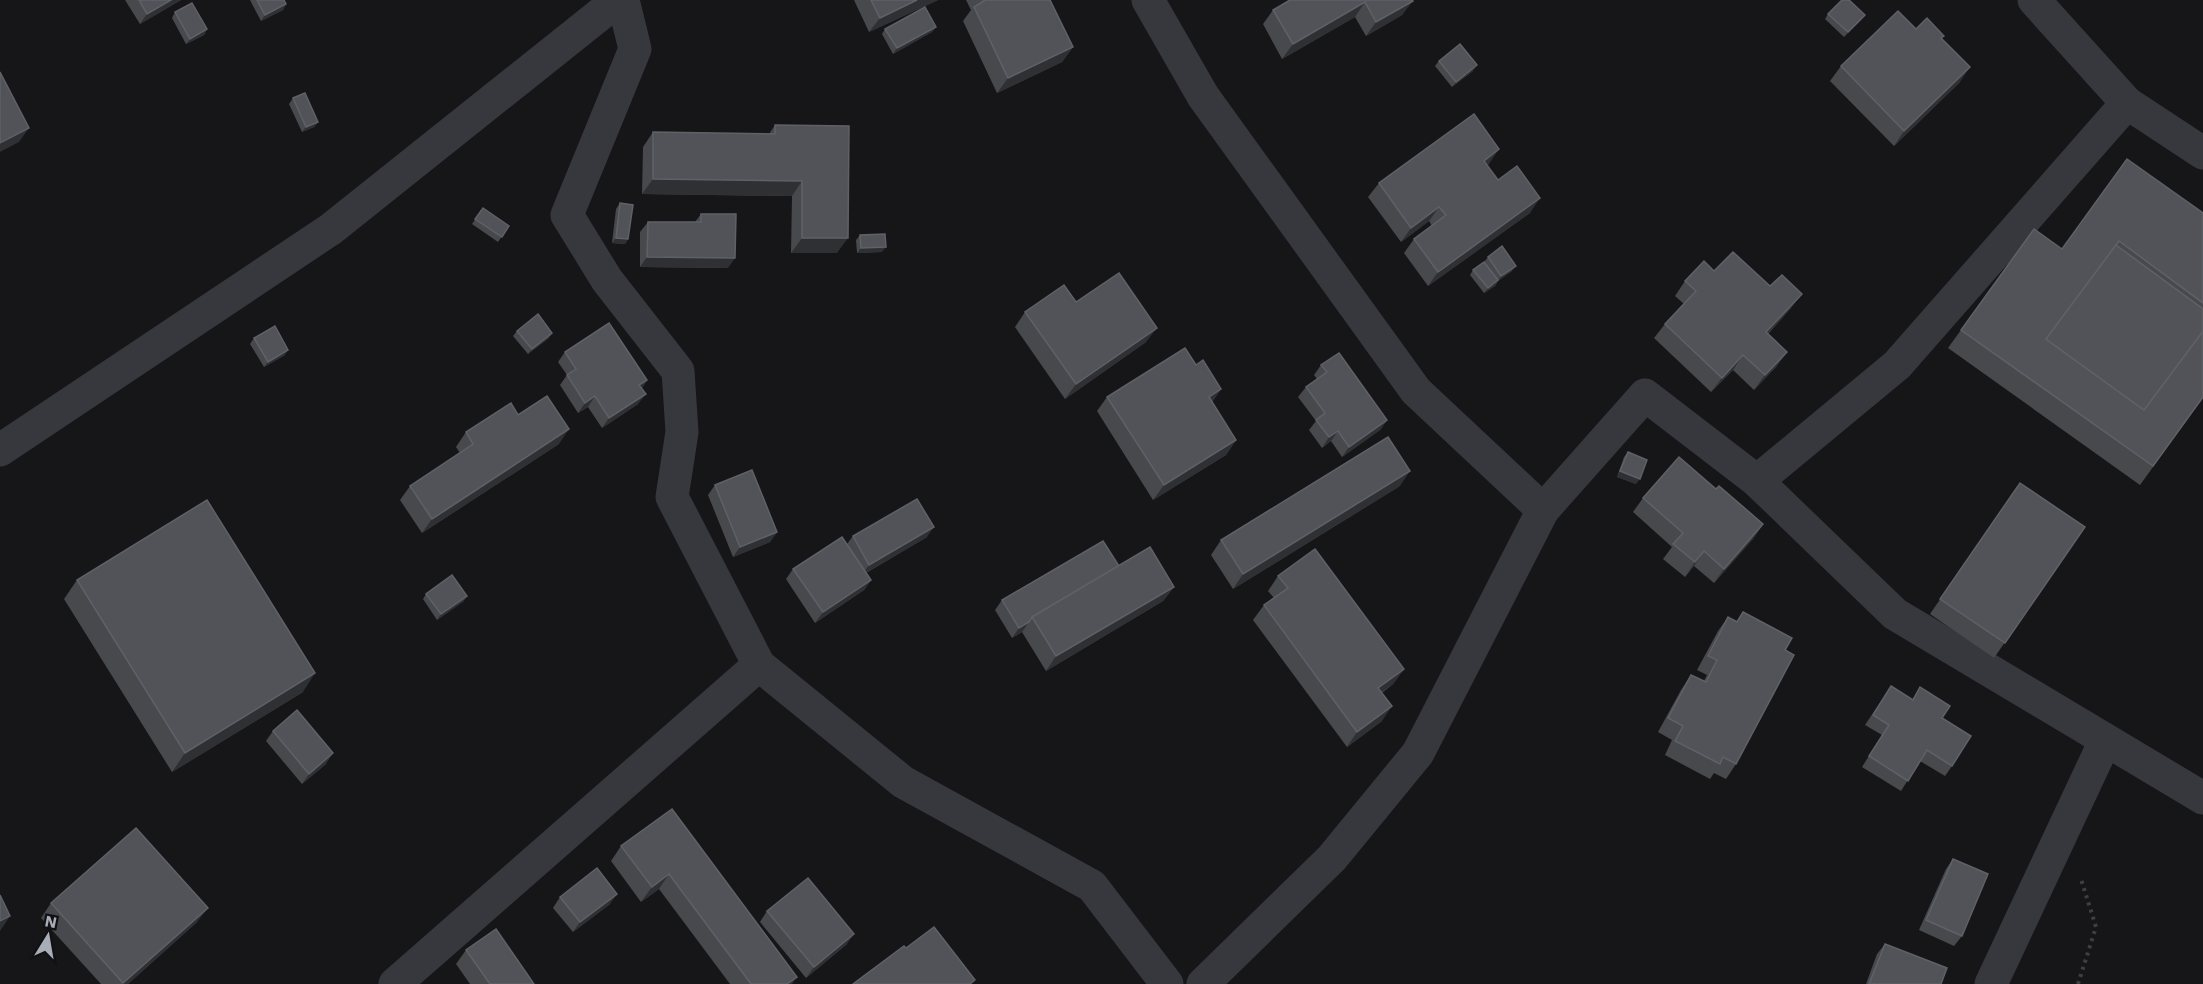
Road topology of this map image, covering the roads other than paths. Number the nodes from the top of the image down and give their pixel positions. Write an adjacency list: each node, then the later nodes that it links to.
1 (618, 0): 7 (street)
2 (623, 0): 10 (street)
3 (1148, 0): 9 (street)
4 (2034, 0): 5 (street)
5 (2127, 103): 6 (street); 8 (street)
6 (2203, 153)
7 (0, 450)
8 (1757, 481): 9 (street); 11 (street)
9 (1543, 510): 15 (street)
10 (759, 665): 13 (street); 14 (street)
11 (2105, 741): 12 (street); 16 (street)
12 (2203, 798)
13 (395, 984)
14 (1167, 984)
15 (1203, 984)
16 (1991, 984)

